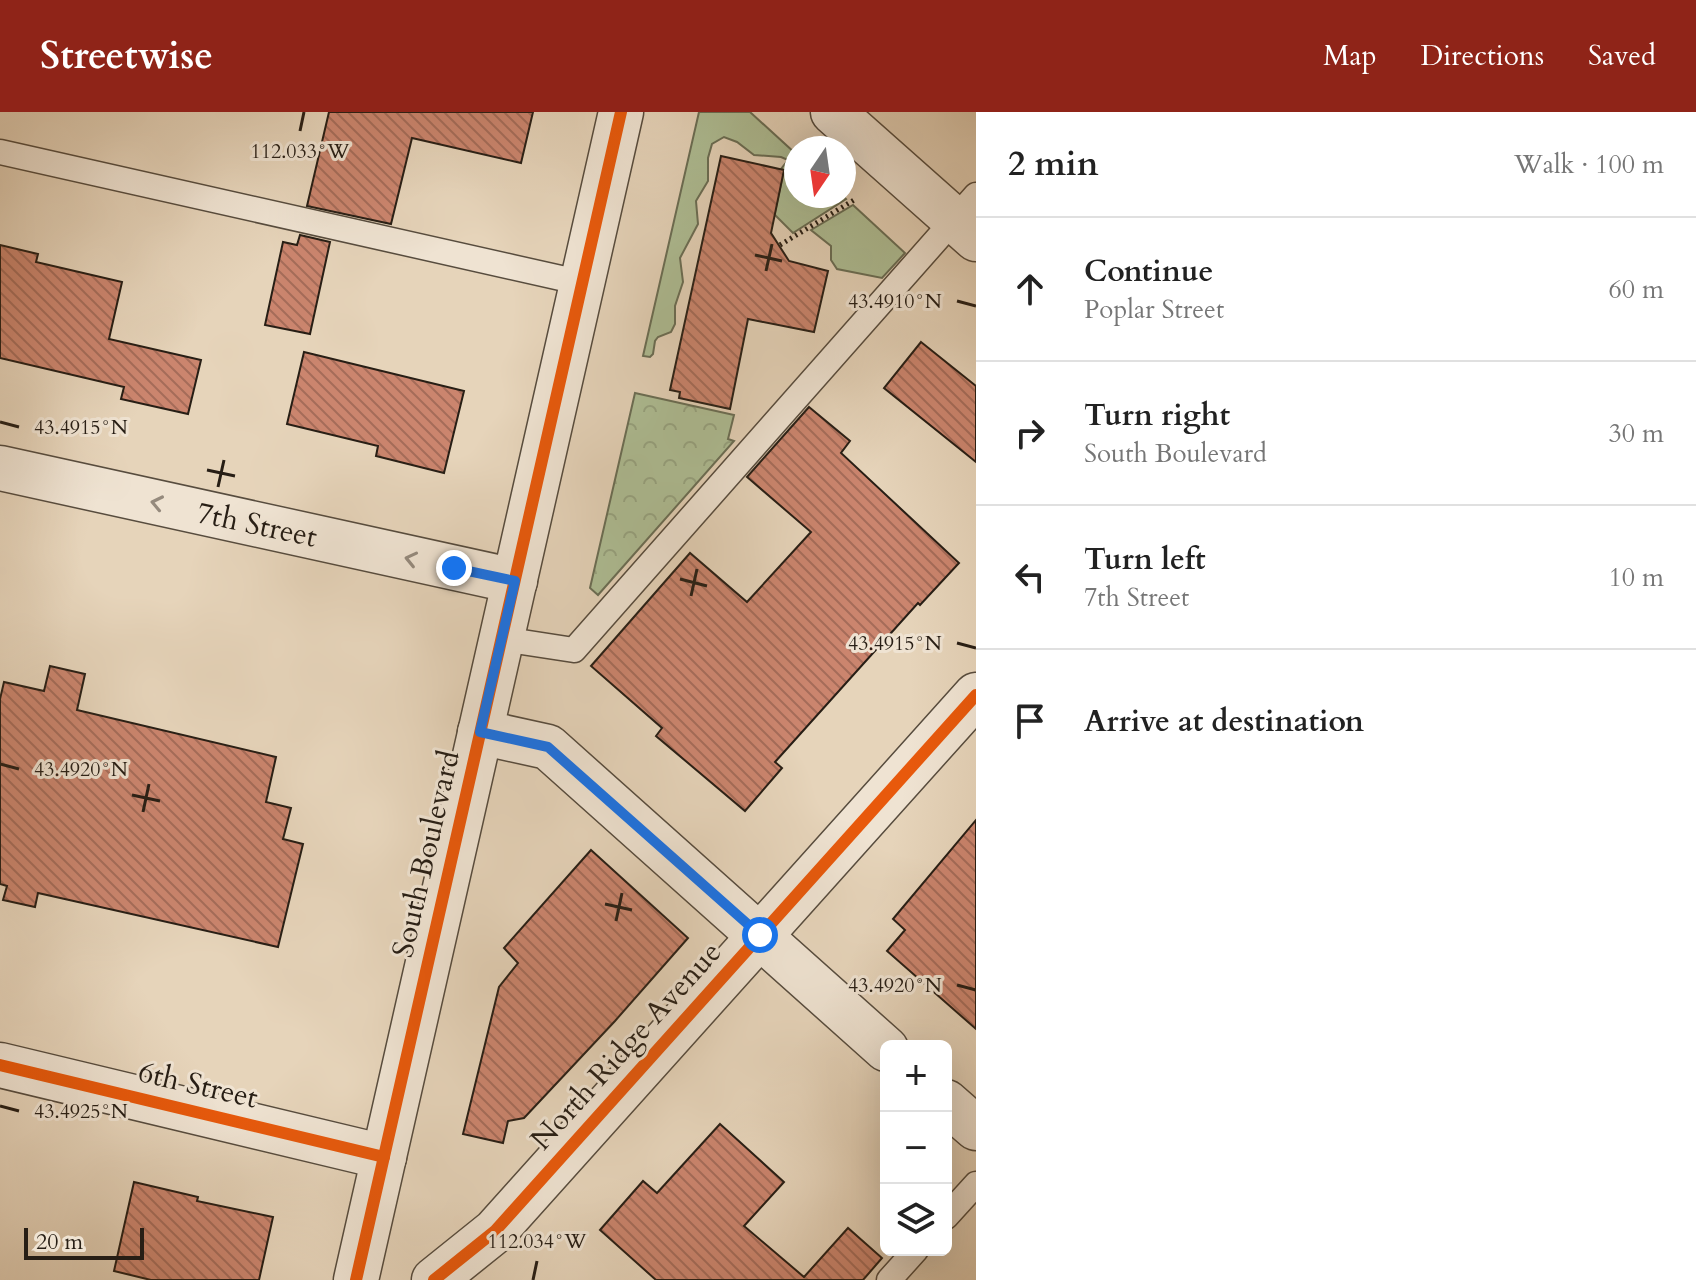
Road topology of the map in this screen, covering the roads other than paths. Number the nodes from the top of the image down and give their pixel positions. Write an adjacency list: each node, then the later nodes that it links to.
1 (621, 112): 5 (street, South Boulevard)
2 (833, 112): 4 (street)
3 (0, 152): 5 (lane)
4 (969, 217): 8 (lane)
5 (583, 283): 7 (street, South Boulevard)
6 (0, 468): 7 (street, 7th Street, one-way to 6)
7 (515, 581): 8 (street, South Boulevard)
8 (502, 639): 10 (street, South Boulevard)
9 (976, 695): 11 (street, North Ridge Avenue)
10 (480, 732): 11 (street); 16 (street, South Boulevard)
11 (760, 935): 12 (street); 21 (street, North Ridge Avenue)
12 (880, 1044)
13 (0, 1065): 16 (street, 6th Street)
14 (952, 1107): 15 (street)
15 (976, 1128)
16 (384, 1157): 20 (street, South Boulevard)
17 (976, 1184): 18 (lane)
18 (952, 1210)
19 (911, 1256): 22 (lane)
20 (356, 1280)
21 (434, 1280)
22 (889, 1280)

